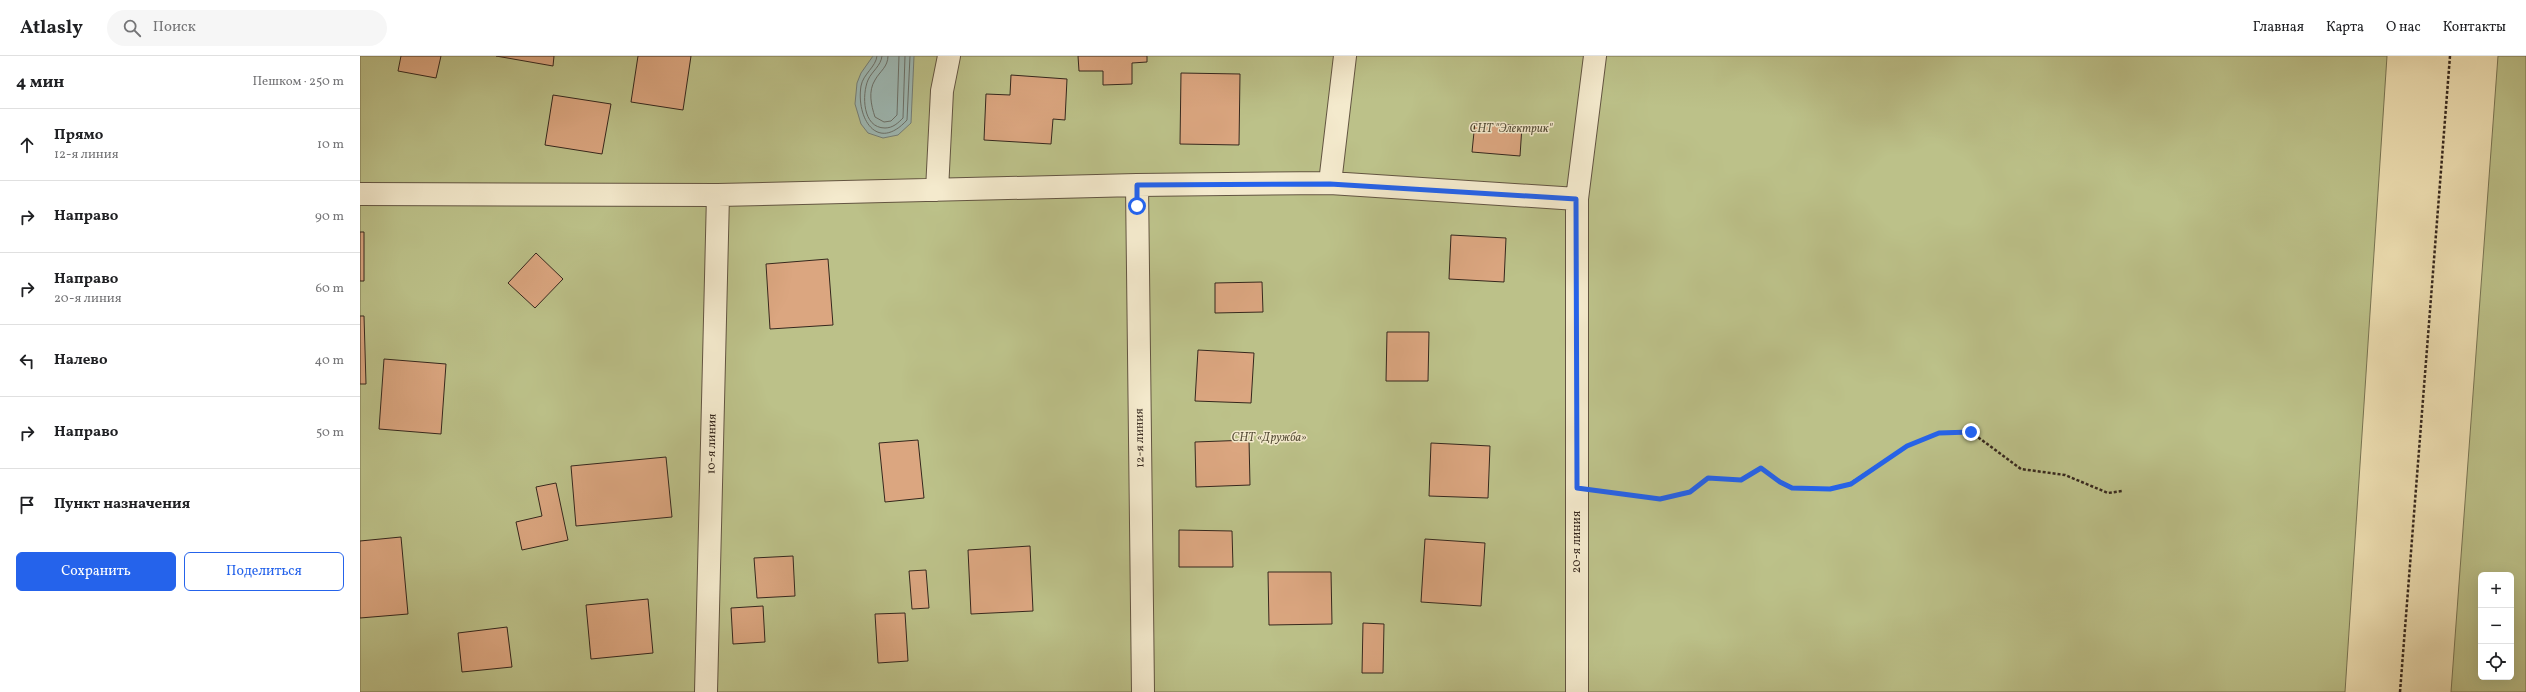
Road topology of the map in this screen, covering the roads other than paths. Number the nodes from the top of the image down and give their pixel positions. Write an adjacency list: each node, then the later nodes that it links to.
1 (949, 56): 6 (street)
2 (1345, 56): 4 (street)
3 (1595, 56): 9 (street, 20-я линия)
4 (1330, 184): 5 (street); 9 (street)
5 (1137, 185): 6 (street); 11 (street, 12-я линия)
6 (937, 190): 8 (street)
7 (360, 194): 8 (street)
8 (718, 195): 10 (street, 10-я линия)
9 (1576, 199): 12 (street, 20-я линия)
10 (706, 692)
11 (1143, 692)
12 (1577, 692)

